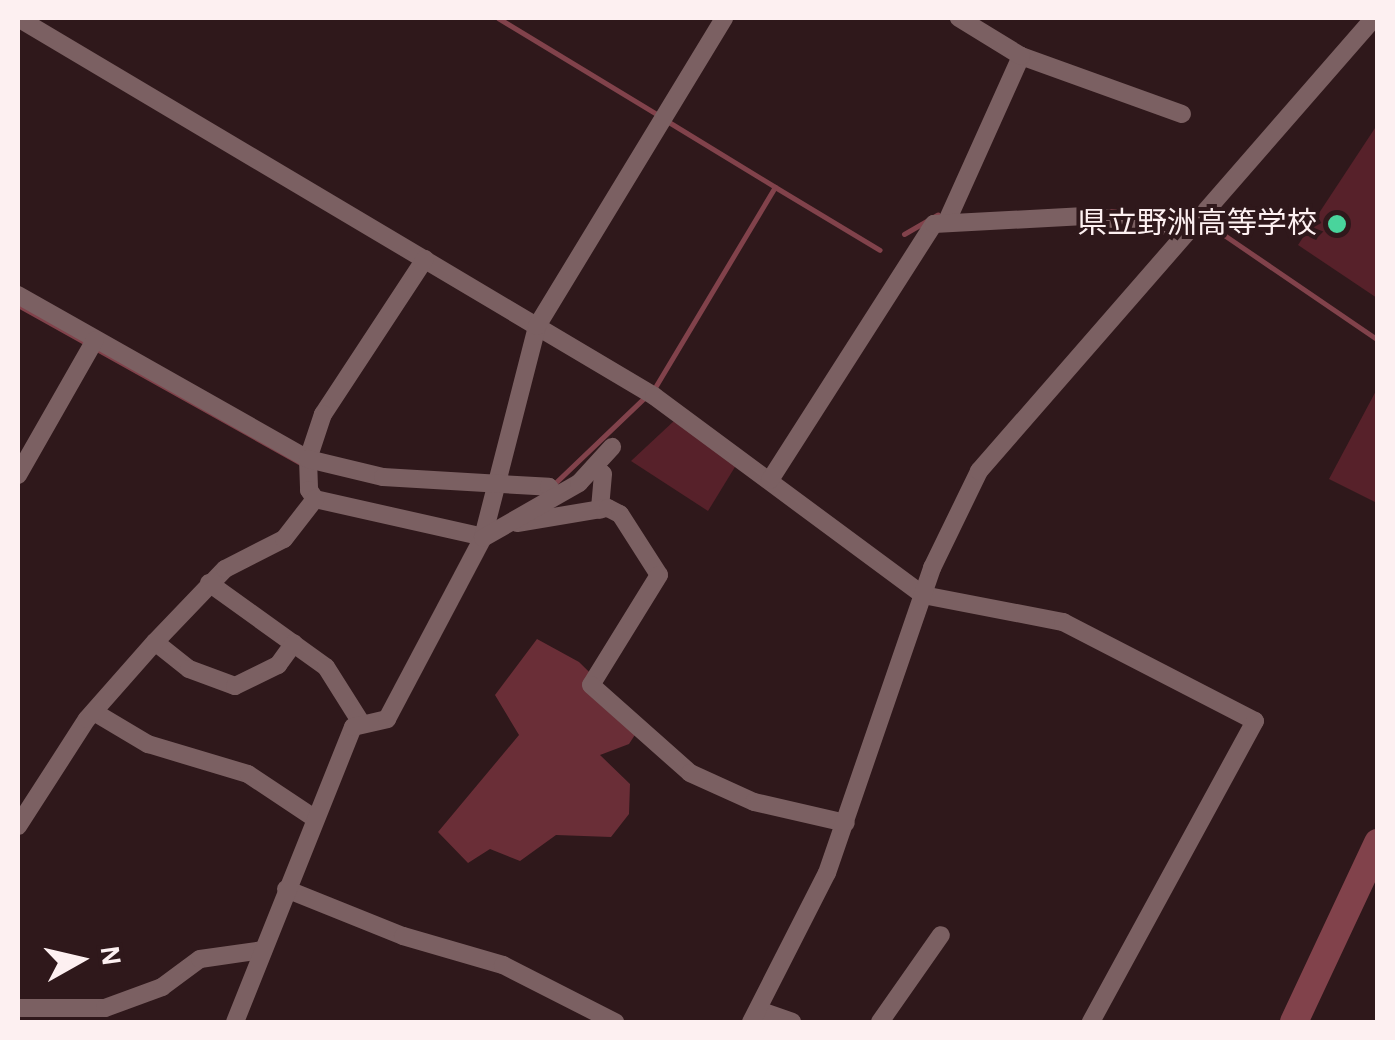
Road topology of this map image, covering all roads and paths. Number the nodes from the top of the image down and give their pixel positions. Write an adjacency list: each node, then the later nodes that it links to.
1 (18, 18): 9 (street)
2 (724, 18): 11 (street)
3 (959, 18): 5 (street)
4 (1374, 18): 8 (street)
5 (1021, 56): 6 (street); 7 (street)
6 (1182, 114)
7 (948, 222): 8 (street); 17 (street)
8 (1191, 229): 24 (street)
9 (425, 260): 11 (street); 14 (street)
10 (18, 294): 12 (street)
11 (537, 326): 17 (street); 18 (street)
12 (94, 340): 14 (street); 16 (street)
13 (612, 447): 15 (street)
14 (308, 459): 18 (street); 20 (street)
15 (594, 467): 19 (street); 21 (street)
16 (18, 475)
17 (770, 480): 24 (street)
18 (496, 482): 19 (street); 20 (street)
19 (556, 496): 22 (street)
20 (315, 499): 23 (street)
21 (600, 510): 22 (street); 30 (street)
22 (508, 524): 28 (street)
23 (209, 583): 25 (street); 26 (street)
24 (923, 596): 30 (street); 41 (street)
25 (155, 642): 26 (street); 27 (street)
26 (294, 643): 28 (street)
27 (94, 712): 29 (street); 31 (street)
28 (360, 722): 29 (street)
29 (314, 818): 32 (street)
30 (846, 823): 36 (street)
31 (18, 826)
32 (286, 888): 34 (street); 38 (street)
33 (941, 936): 40 (street)
34 (262, 950): 35 (street); 37 (street)
35 (18, 1008)
36 (754, 1016): 39 (street)
37 (235, 1022)
38 (616, 1022)
39 (792, 1022)
40 (880, 1022)
41 (1091, 1022)

